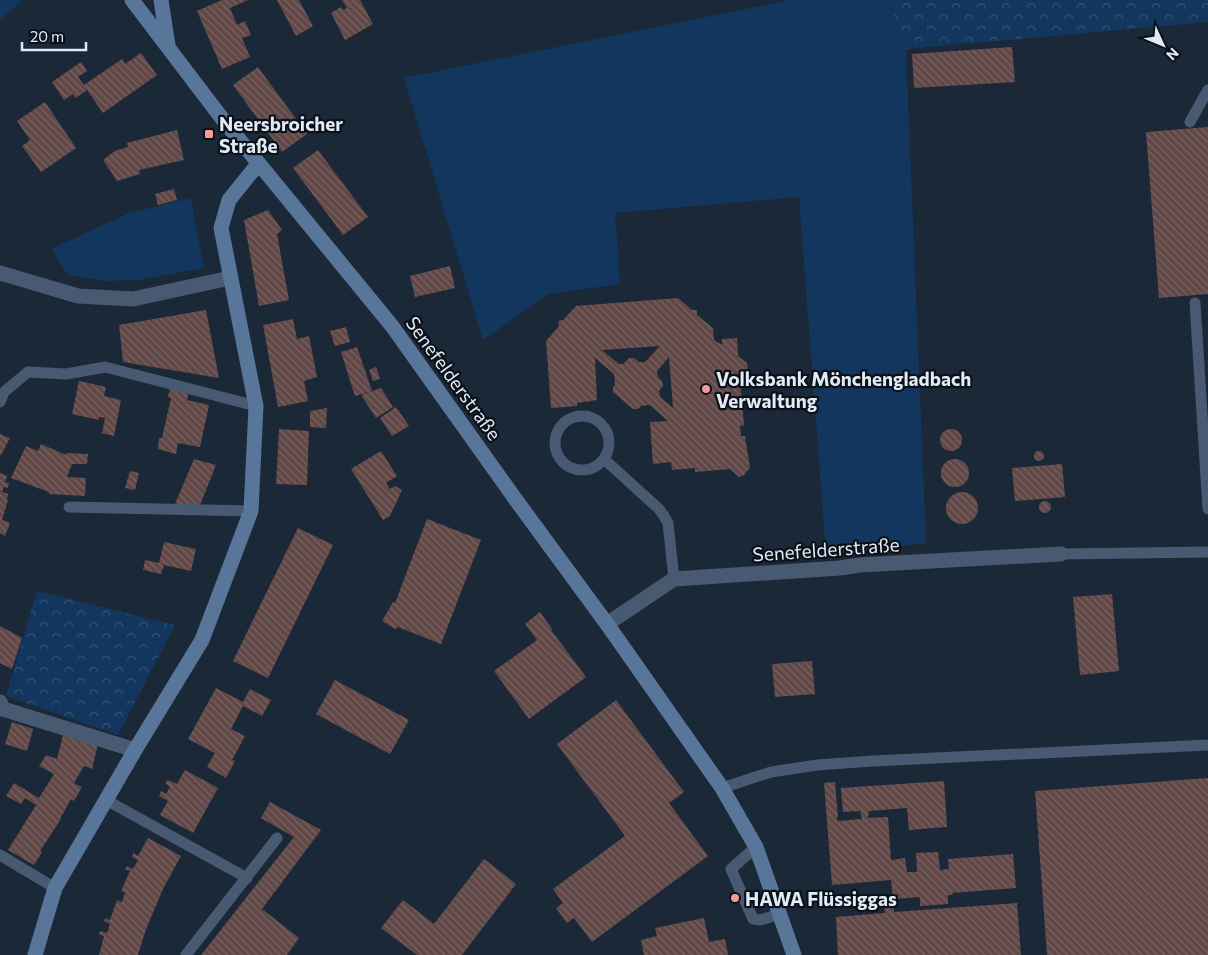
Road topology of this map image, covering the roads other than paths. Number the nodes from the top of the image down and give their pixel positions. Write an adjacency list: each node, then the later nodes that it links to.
1 (132, 0): 3 (street)
2 (161, 0): 3 (street)
3 (169, 48): 6 (street)
4 (1208, 90): 5 (lane)
5 (1190, 122)
6 (258, 164): 8 (street); 19 (street, Senefelderstraße)
7 (0, 273): 8 (street)
8 (230, 278): 11 (street)
9 (1195, 303): 14 (lane)
10 (0, 402): 11 (lane)
11 (256, 406): 15 (street)
12 (604, 459): 12 (lane); 18 (lane)
13 (69, 507): 15 (lane)
14 (1208, 509)
15 (251, 510): 22 (street)
16 (1208, 552): 17 (lane)
17 (1061, 554): 18 (street, Senefelderstraße)
18 (674, 579): 19 (street)
19 (607, 624): 23 (street, Senefelderstraße)
20 (0, 702): 22 (street)
21 (1208, 745): 23 (lane)
22 (135, 750): 24 (street)
23 (722, 788): 26 (street, Senefelderstraße)
24 (106, 800): 28 (lane); 29 (street)
25 (277, 838): 28 (lane)
26 (756, 847): 30 (street, Senefelderstraße); 30 (lane)
27 (0, 855): 29 (lane)
28 (247, 878): 32 (lane)
29 (55, 888): 31 (street)
30 (780, 914): 33 (street, Senefelderstraße)
31 (35, 955)
32 (186, 955)
33 (794, 955)

